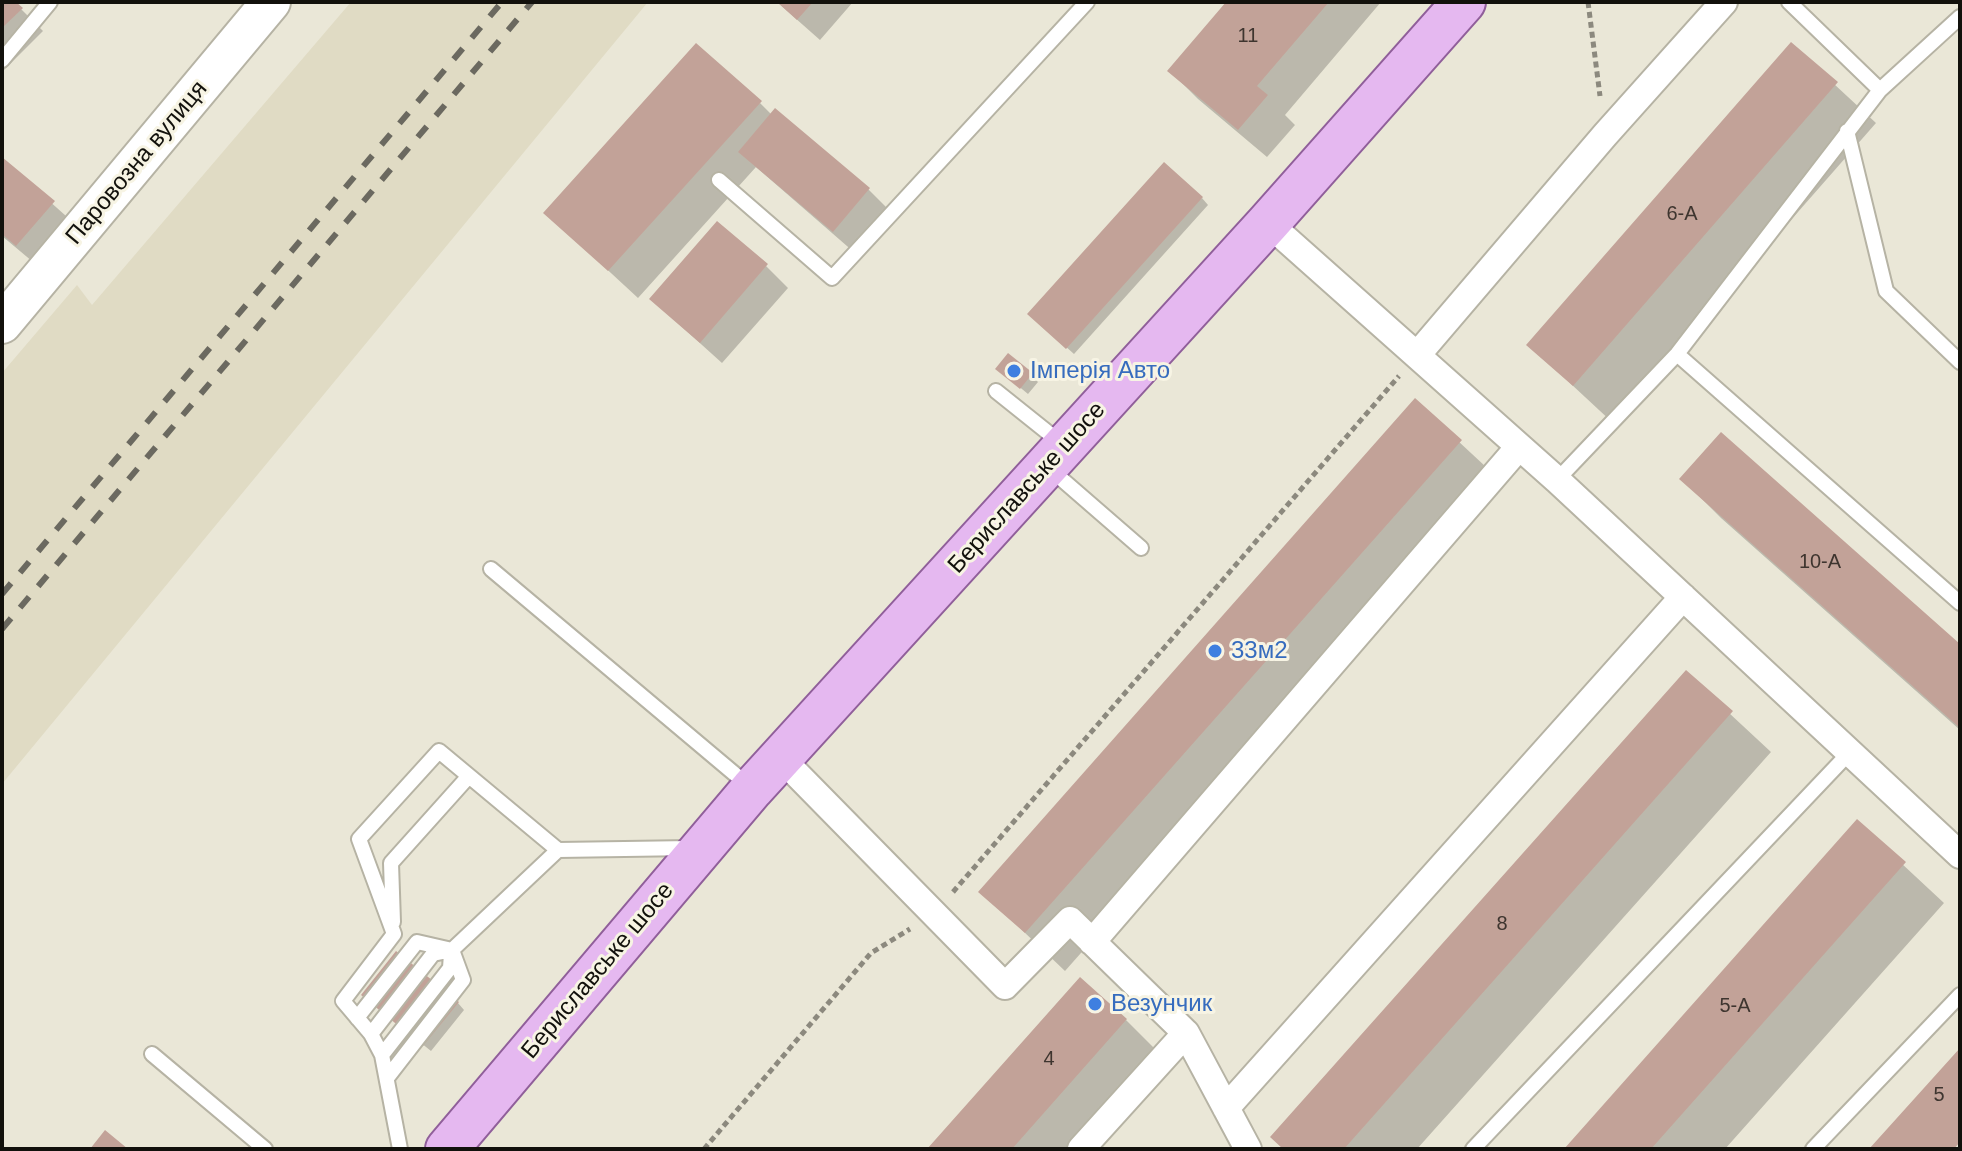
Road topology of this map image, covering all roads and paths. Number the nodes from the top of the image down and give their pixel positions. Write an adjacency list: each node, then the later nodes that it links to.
1 (50, 2): 9 (lane)
2 (271, 2): 15 (main road, Паровозна вулиця)
3 (1087, 2): 13 (lane)
4 (1464, 2): 14 (main road, Бериславське шосе)
5 (1588, 2): 12 (path)
6 (1724, 2): 12 (street)
7 (1789, 2): 10 (lane)
8 (1960, 17): 10 (lane)
9 (2, 60)
10 (1880, 90): 11 (lane)
11 (1847, 131): 17 (lane); 18 (lane)
12 (1605, 135): 16 (street)
13 (719, 180)
14 (1268, 223): 16 (street); 21 (main road, Бериславське шосе)
15 (8, 307)
16 (1418, 354): 20 (street); 34 (path)
17 (1677, 354): 22 (lane); 26 (lane)
18 (1960, 362)
19 (996, 391): 21 (lane)
20 (1518, 448): 22 (street); 36 (street)
21 (1056, 456): 23 (lane); 28 (main road, Бериславське шосе)
22 (1557, 480): 25 (street)
23 (1141, 548)
24 (491, 569): 30 (lane)
25 (1683, 597): 27 (street); 45 (street)
26 (1960, 603)
27 (1850, 752): 33 (street); 52 (lane)
28 (781, 758): 30 (main road, Бериславське шосе); 34 (street)
29 (469, 776): 32 (lane); 35 (lane); 35 (lane)
30 (752, 789): 31 (main road, Бериславське шосе)
31 (704, 847): 32 (lane); 48 (main road, Бериславське шосе)
32 (558, 850): 37 (lane)
33 (1960, 855)
34 (935, 913): 36 (street); 49 (path)
35 (394, 934): 39 (lane)
36 (1092, 942): 40 (street)
37 (452, 950): 39 (lane); 41 (lane); 43 (lane); 44 (lane)
38 (1960, 995): 53 (lane)
39 (357, 1018): 41 (lane)
40 (1186, 1033): 45 (street); 50 (street)
41 (371, 1034): 43 (lane)
42 (152, 1054): 46 (lane)
43 (382, 1055): 44 (lane)
44 (387, 1078): 47 (lane)
45 (1226, 1108): 51 (street)
46 (265, 1149)
47 (400, 1149)
48 (447, 1149)
49 (704, 1149)
50 (1081, 1149)
51 (1248, 1149)
52 (1473, 1149)
53 (1813, 1149)

